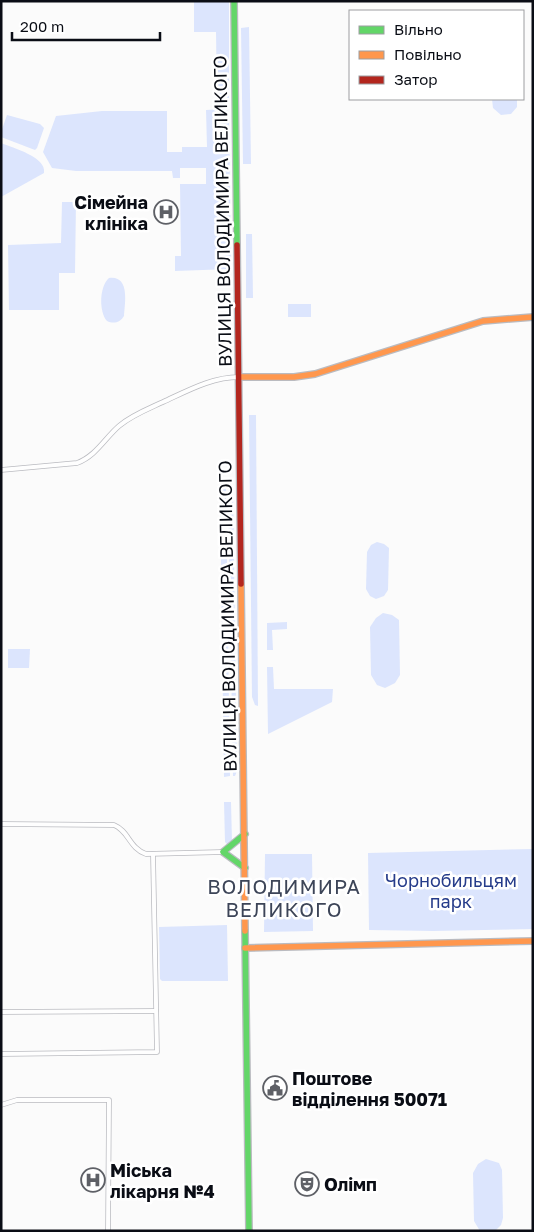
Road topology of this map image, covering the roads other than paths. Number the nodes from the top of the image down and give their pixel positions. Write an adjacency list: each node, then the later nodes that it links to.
1 (234, 1): 3 (main road, ВУЛИЦЯ ВОЛОДИМИРА ВЕЛИКОГО)
2 (533, 317): 3 (main road)
3 (239, 377): 4 (street); 6 (main road, ВУЛИЦЯ ВОЛОДИМИРА ВЕЛИКОГО)
4 (1, 470)
5 (1, 824): 8 (street)
6 (244, 834): 7 (main road); 9 (main road, ВУЛИЦЯ ВОЛОДИМИРА ВЕЛИКОГО)
7 (223, 852): 8 (street); 9 (main road)
8 (153, 854): 12 (street)
9 (245, 868): 11 (main road, ВУЛИЦЯ ВОЛОДИМИРА ВЕЛИКОГО)
10 (533, 941): 11 (main road)
11 (245, 948): 17 (main road, ВУЛИЦЯ ВОЛОДИМИРА ВЕЛИКОГО)
12 (156, 1011): 13 (street); 14 (street)
13 (1, 1012)
14 (1, 1054)
15 (1, 1105): 16 (street)
16 (108, 1231)
17 (250, 1231)

